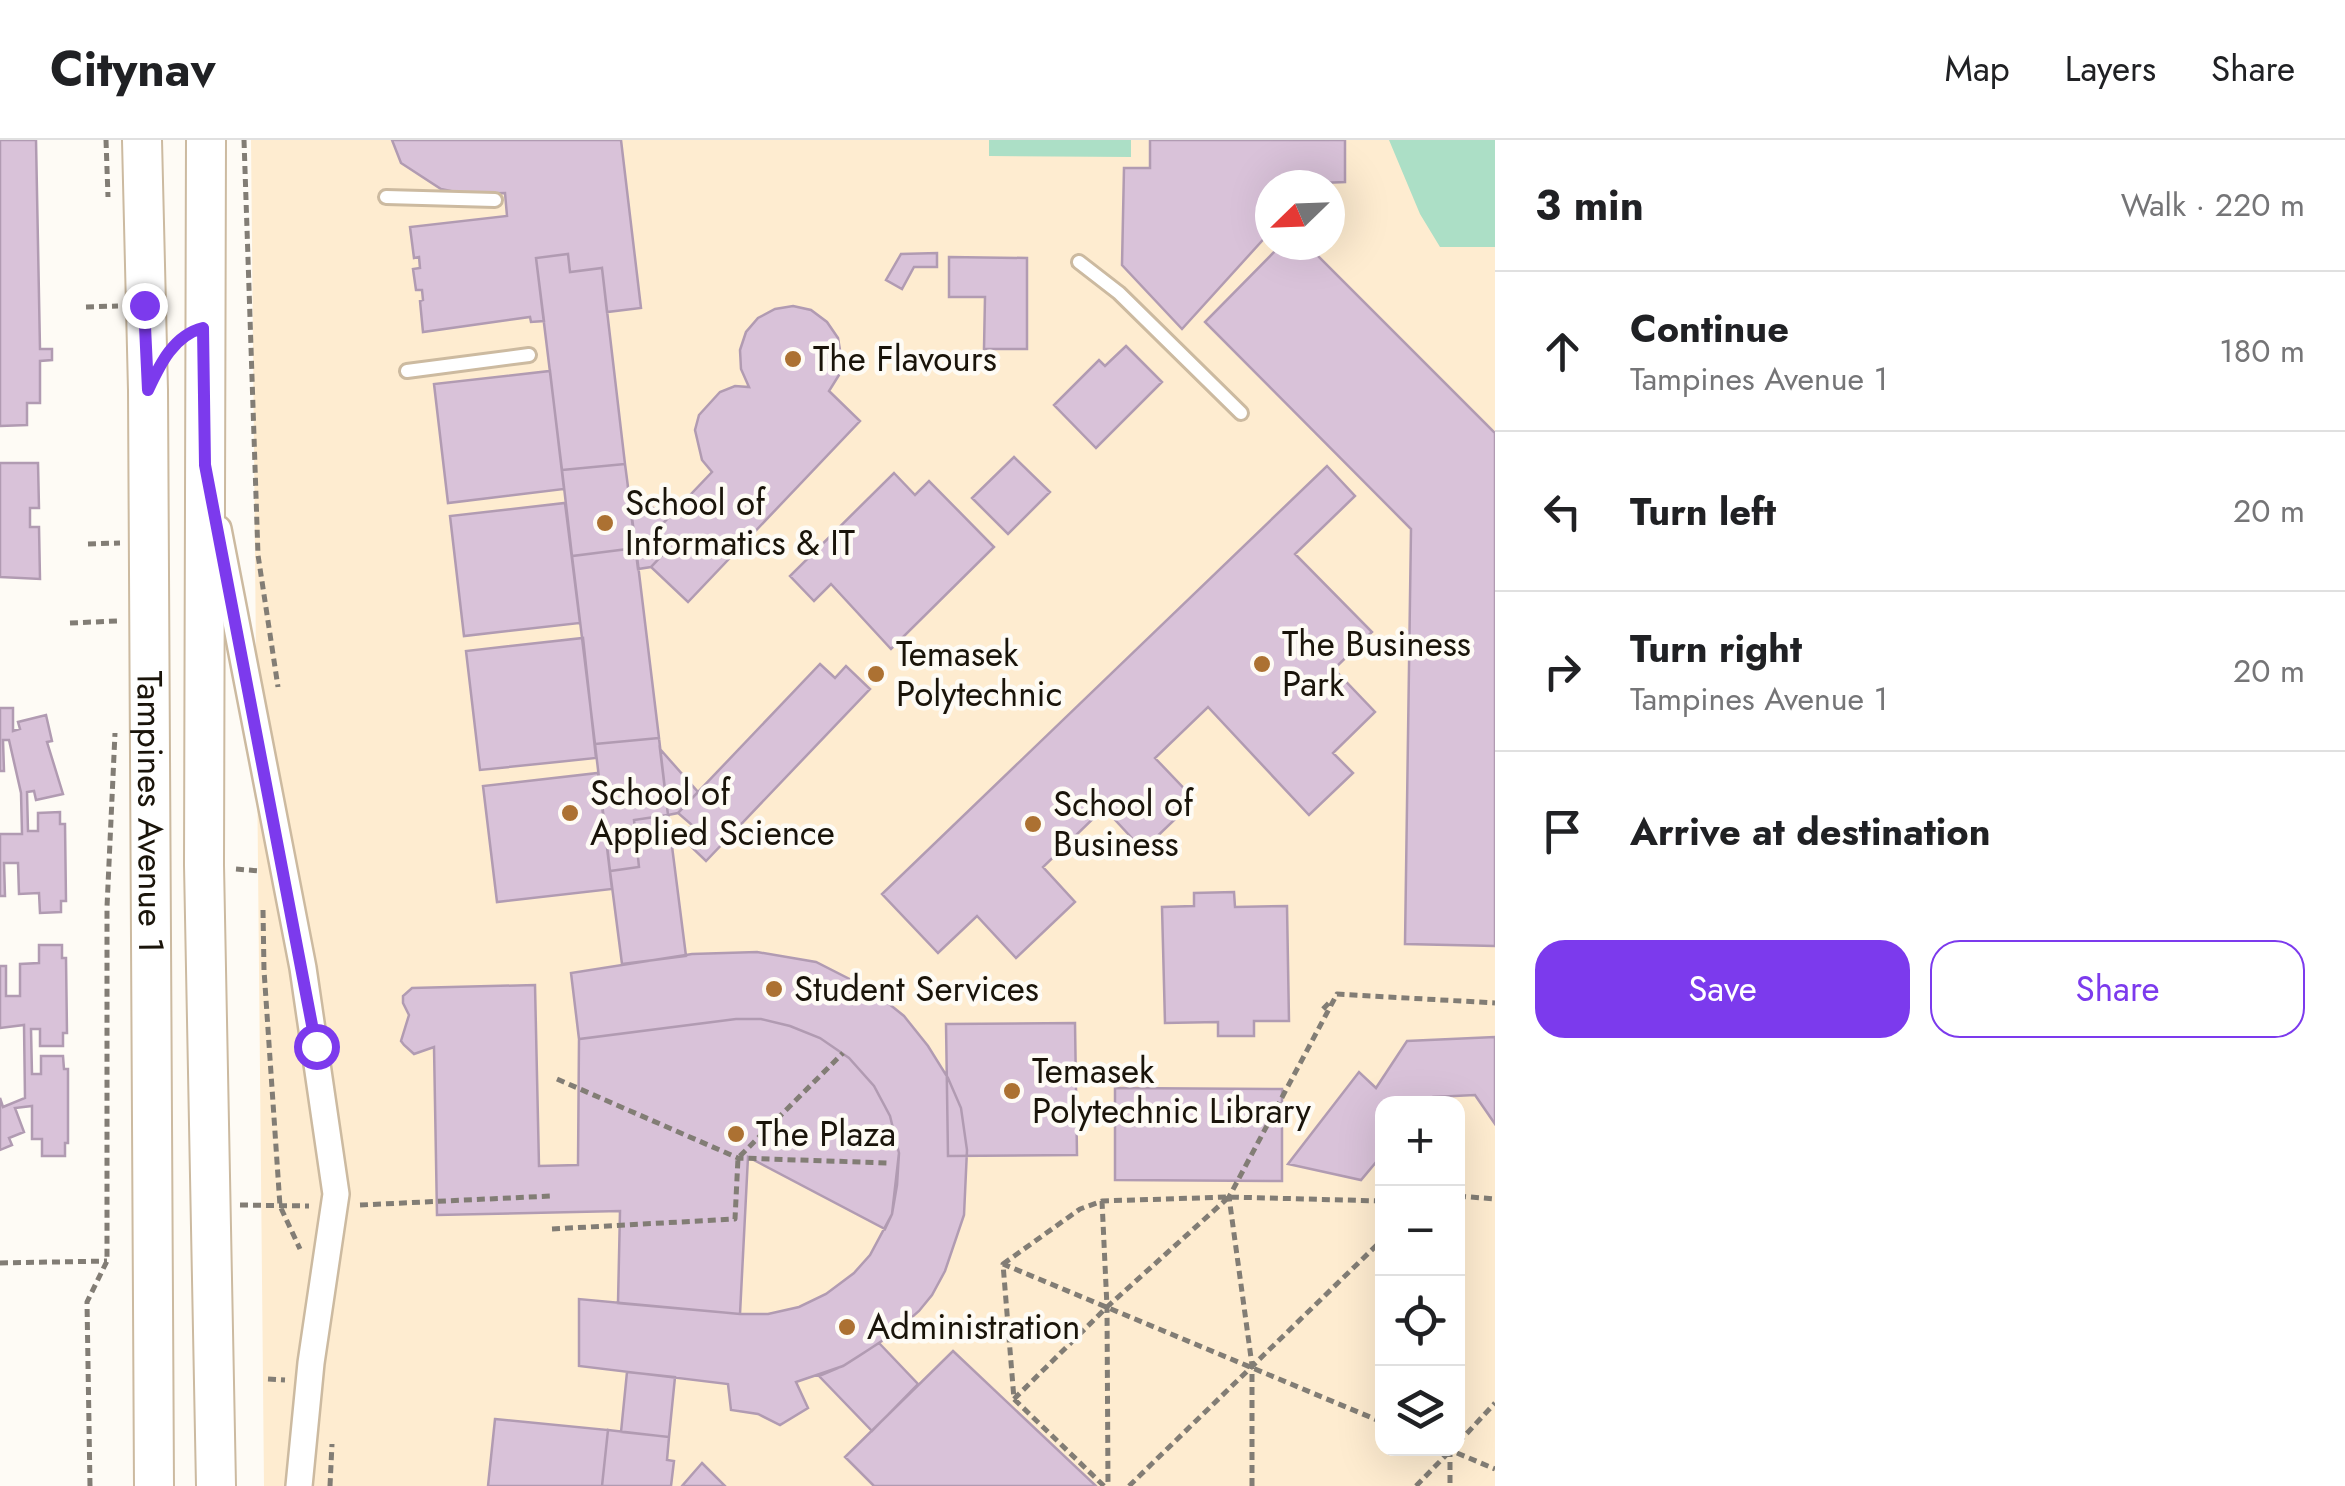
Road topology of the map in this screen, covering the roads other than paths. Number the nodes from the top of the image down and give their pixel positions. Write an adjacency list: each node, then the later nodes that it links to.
1 (142, 140): 9 (main road, Tampines Avenue 1)
2 (206, 140): 6 (main road, Tampines Avenue 1)
3 (386, 197): 4 (lane)
4 (495, 200)
5 (1079, 262): 10 (lane)
6 (203, 328): 9 (main road); 11 (main road, Tampines Avenue 1)
7 (529, 355): 8 (lane)
8 (407, 370)
9 (148, 390): 12 (main road, Tampines Avenue 1)
10 (1242, 413)
11 (205, 465): 13 (main road, Tampines Avenue 1); 14 (street, Tampines Avenue 1)
12 (154, 1486)
13 (216, 1486)
14 (299, 1486)

